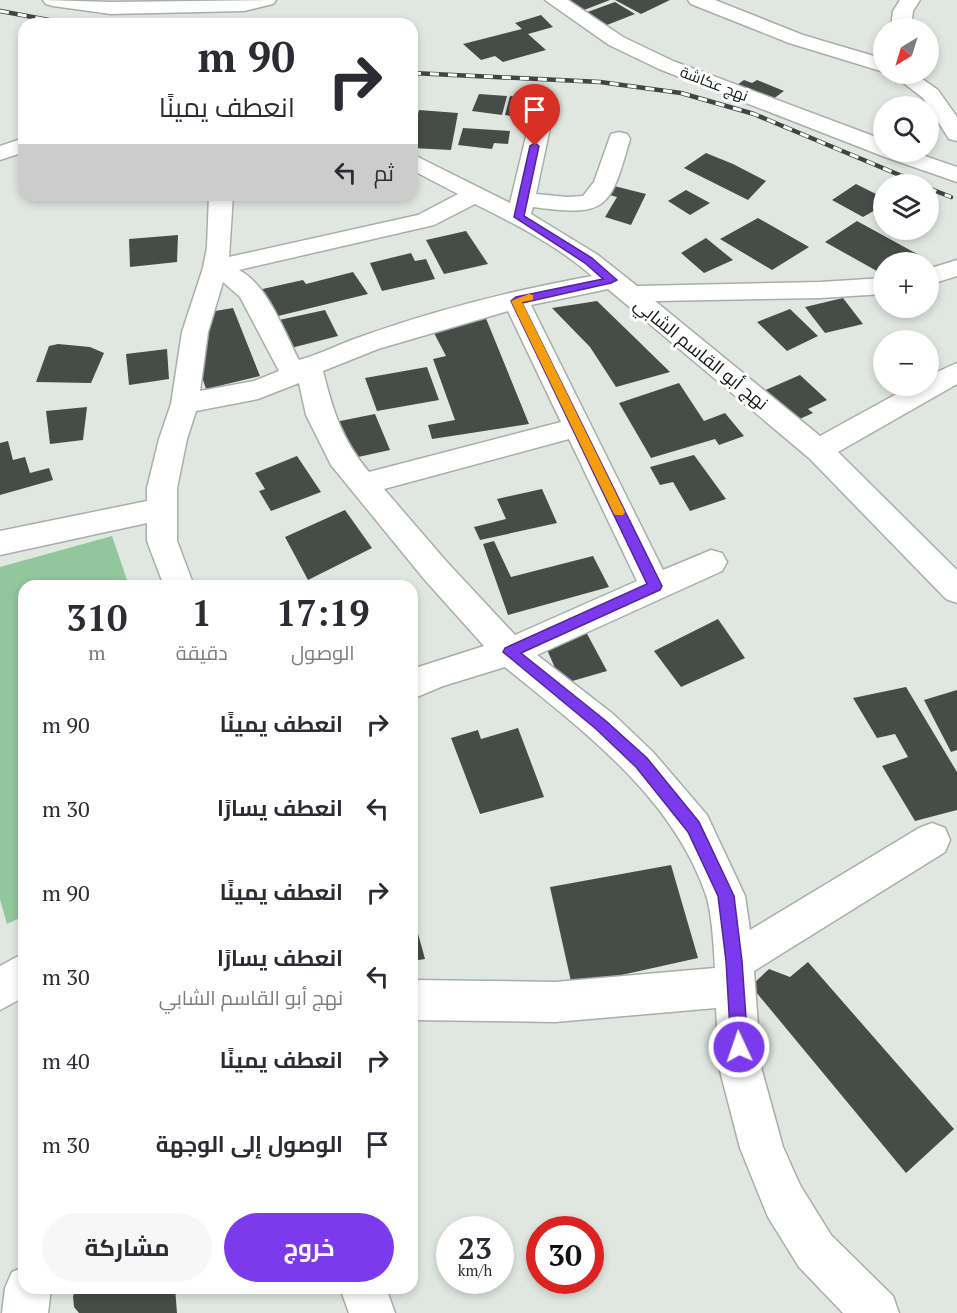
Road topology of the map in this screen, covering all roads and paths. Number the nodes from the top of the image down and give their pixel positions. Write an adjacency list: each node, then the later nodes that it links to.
1 (52, 0): 6 (street)
2 (266, 0): 6 (street)
3 (555, 0): 15 (street, نهج عكاشة)
4 (698, 0): 8 (street)
5 (910, 0): 7 (street)
6 (245, 10)
7 (902, 18)
8 (873, 63)
9 (917, 84): 11 (street)
10 (957, 92): 11 (street)
11 (932, 94): 13 (street)
12 (539, 128): 23 (street)
13 (957, 134)
14 (619, 139): 23 (street)
15 (873, 144)
16 (18, 148): 17 (street)
17 (0, 153)
18 (921, 162): 20 (street)
19 (418, 164): 21 (street, نهج أبو القاسم الشابي)
20 (957, 175)
21 (476, 194): 23 (street, نهج أبو القاسم الشابي); 24 (street)
22 (221, 201): 24 (street)
23 (521, 208): 28 (street, نهج أبو القاسم الشابي)
24 (215, 268): 30 (street); 32 (street)
25 (957, 268): 26 (street)
26 (939, 274)
27 (873, 287): 28 (street)
28 (620, 288): 29 (street); 34 (street, نهج أبو القاسم الشابي)
29 (516, 301): 30 (street); 33 (street)
30 (301, 369): 32 (street); 35 (street)
31 (957, 372): 34 (street)
32 (185, 404): 36 (street)
33 (578, 427): 35 (street); 40 (street)
34 (819, 451): 41 (street, نهج أبو القاسم الشابي)
35 (363, 484): 42 (street)
36 (161, 509): 37 (street); 39 (street)
37 (0, 543)
38 (711, 562): 40 (street)
39 (177, 580)
40 (655, 586): 42 (street)
41 (957, 590)
42 (510, 652): 43 (street); 45 (street)
43 (418, 682)
44 (932, 840): 45 (street)
45 (735, 973): 48 (street); 53 (street)
46 (18, 977): 47 (street)
47 (0, 990)
48 (418, 1000)
49 (27, 1294): 51 (street)
50 (365, 1294): 52 (street)
51 (25, 1313)
52 (372, 1313)
53 (876, 1313)

